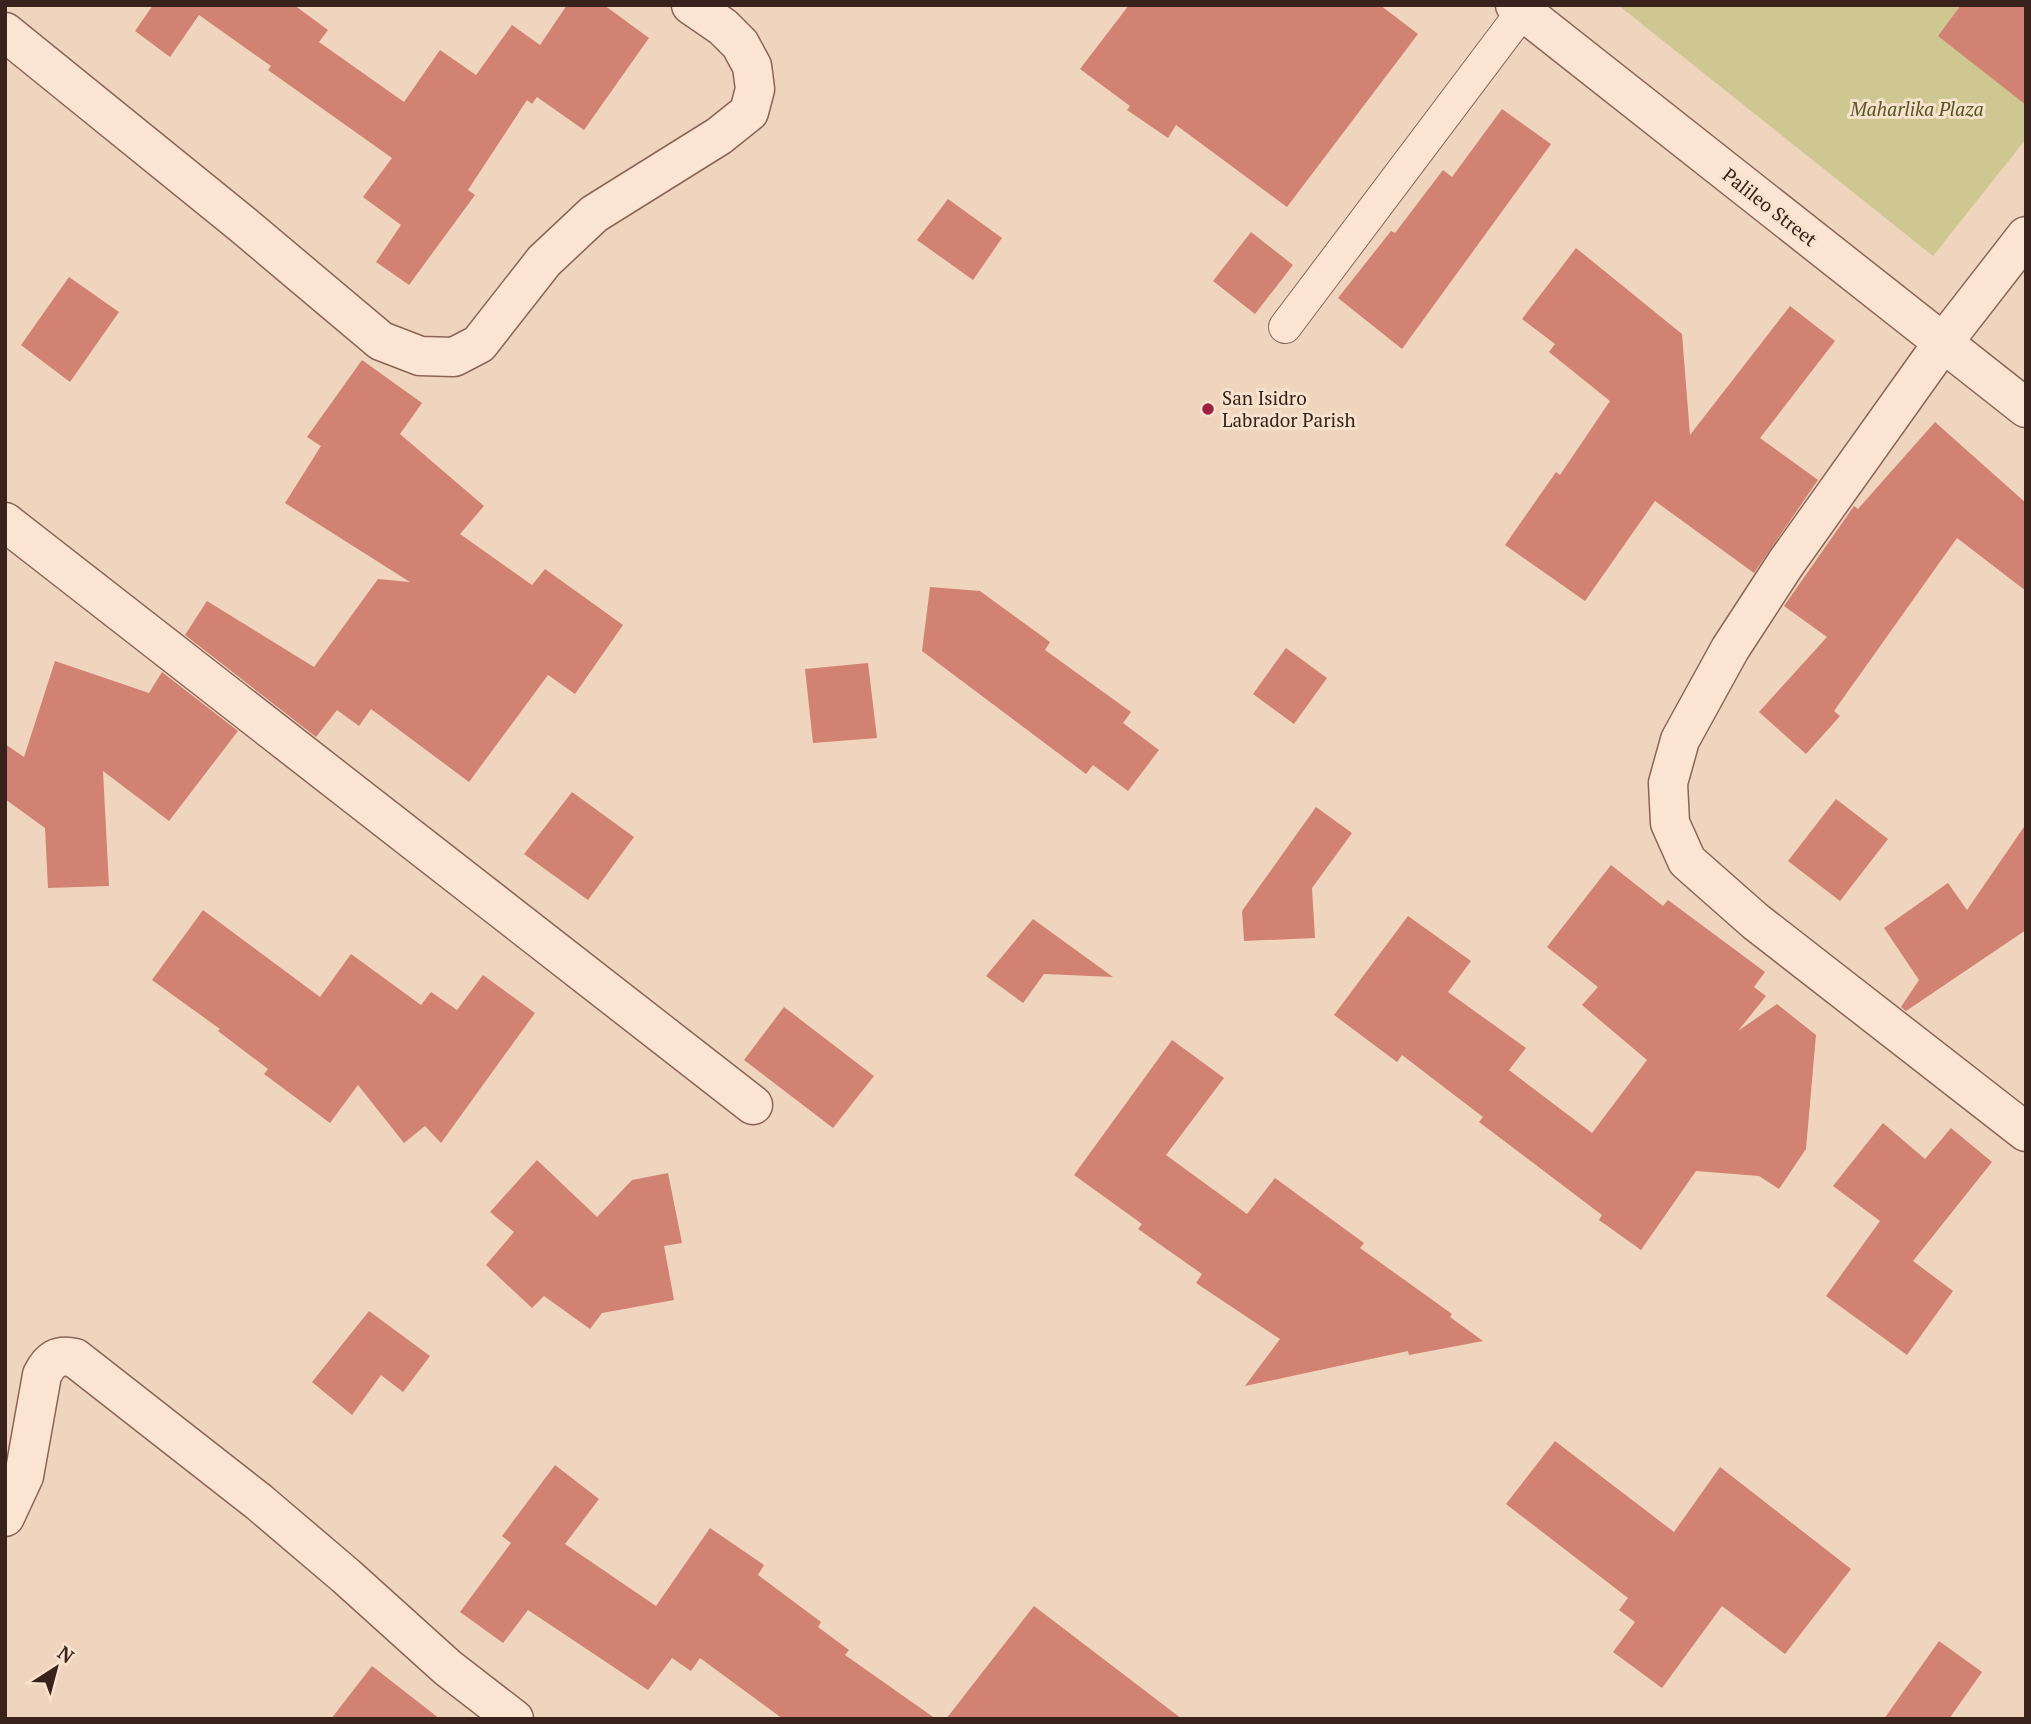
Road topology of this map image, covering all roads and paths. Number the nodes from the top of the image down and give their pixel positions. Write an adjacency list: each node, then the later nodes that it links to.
1 (691, 5): 3 (street)
2 (1519, 8): 5 (lane); 6 (street, Palileo Street)
3 (5, 32)
4 (2026, 236): 6 (street)
5 (1285, 327)
6 (1942, 344): 7 (street, Palileo Street); 10 (street)
7 (2026, 408)
8 (5, 522): 9 (street)
9 (753, 1105)
10 (2026, 1132)
11 (5, 1517): 12 (street)
12 (514, 1719)

